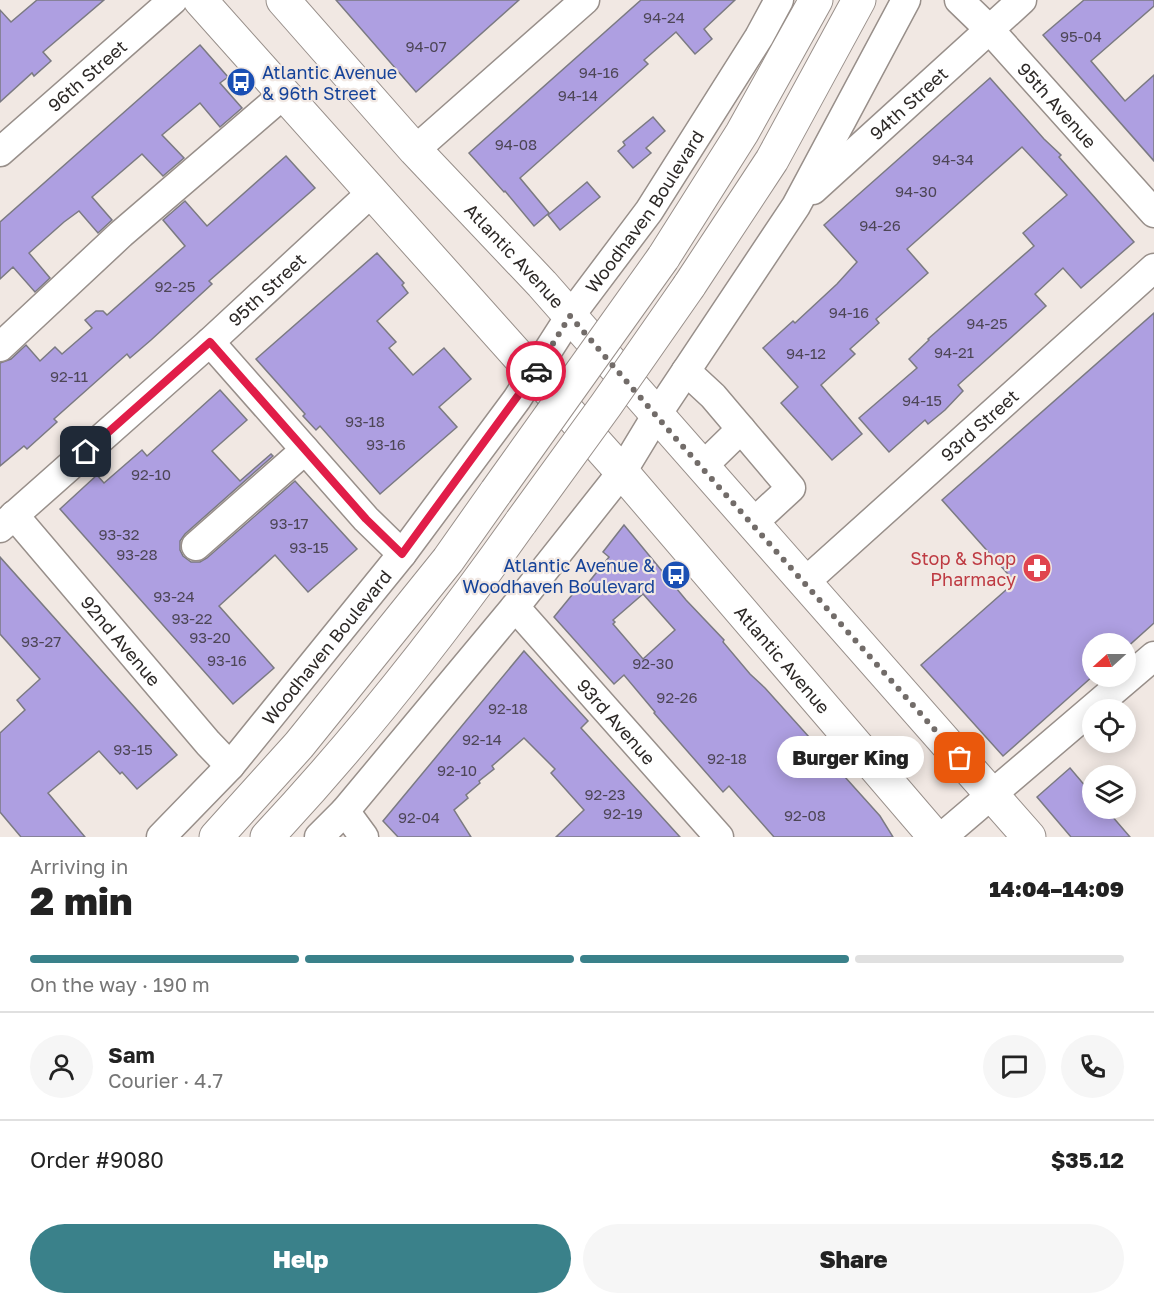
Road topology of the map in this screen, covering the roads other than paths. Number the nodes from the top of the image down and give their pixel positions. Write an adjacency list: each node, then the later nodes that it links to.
1 (173, 0): 14 (street, 96th Street)
2 (200, 0): 12 (main road, Atlantic Avenue)
3 (283, 0): 13 (main road, Atlantic Avenue)
4 (585, 0): 13 (street)
5 (779, 0): 19 (street, Woodhaven Boulevard)
6 (816, 0): 40 (main road, Woodhaven Boulevard, bridge)
7 (859, 0): 41 (main road, bridge)
8 (906, 0): 16 (street)
9 (959, 0): 11 (street, 95th Avenue)
10 (1022, 0): 11 (street, 94th Street)
11 (989, 29): 16 (street, 94th Street); 17 (street, 95th Avenue)
12 (284, 94): 15 (main road, Atlantic Avenue); 21 (street)
13 (416, 150): 19 (main road, Atlantic Avenue)
14 (0, 152)
15 (372, 192): 20 (street, 95th Street); 23 (main road, Atlantic Avenue)
16 (796, 206): 22 (street)
17 (1154, 213)
18 (1154, 268): 33 (street, 93rd Street)
19 (570, 316): 23 (street, Woodhaven Boulevard); 24 (main road, Atlantic Avenue)
20 (210, 342): 26 (street); 29 (street, 95th Street)
21 (0, 347)
22 (686, 371): 24 (street); 25 (street)
23 (535, 373): 28 (main road, Atlantic Avenue); 32 (street, Woodhaven Boulevard)
24 (656, 416): 27 (main road, Atlantic Avenue); 28 (street)
25 (741, 429): 27 (street); 30 (street)
26 (305, 450): 31 (street); 32 (street)
27 (702, 467): 30 (main road, Atlantic Avenue)
28 (622, 472): 34 (street); 45 (main road, Atlantic Avenue)
29 (7, 521): 36 (street, 92nd Avenue)
30 (752, 524): 33 (main road, Atlantic Avenue)
31 (196, 546)
32 (402, 554): 36 (street, Woodhaven Boulevard)
33 (804, 583): 37 (main road, Atlantic Avenue)
34 (515, 607): 38 (street); 44 (street, 93rd Avenue)
35 (1154, 656): 37 (street)
36 (230, 766): 39 (street, Woodhaven Boulevard)
37 (993, 795): 46 (street); 47 (main road, Atlantic Avenue)
38 (345, 811): 42 (street); 43 (street)
39 (160, 837)
40 (216, 837)
41 (267, 837)
42 (319, 837)
43 (364, 837)
44 (718, 837)
45 (935, 837)
46 (942, 837)
47 (1029, 837)

